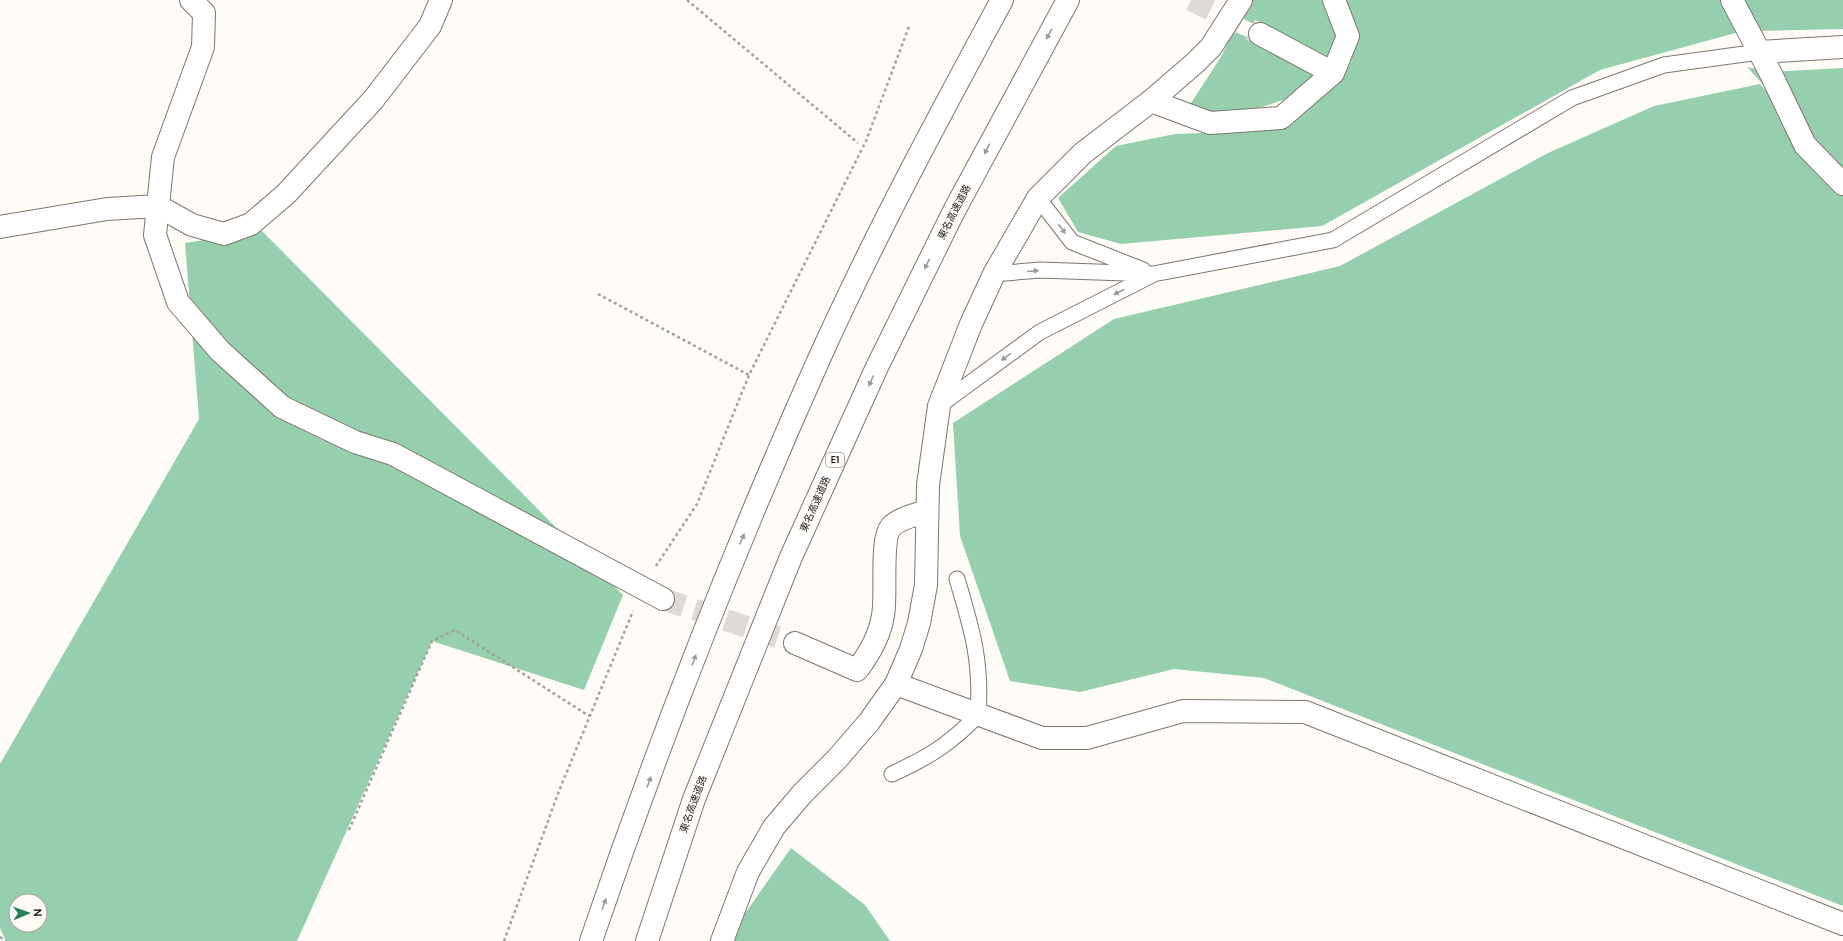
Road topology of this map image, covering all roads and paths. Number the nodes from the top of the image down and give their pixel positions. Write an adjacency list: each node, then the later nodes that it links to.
1 (192, 0): 18 (main road)
2 (441, 0): 18 (main road)
3 (687, 0): 15 (path)
4 (1002, 0): 40 (main road, one-way to 4)
5 (1068, 0): 34 (main road, 東名高速道路 / E1, one-way to 34)
6 (1241, 0): 14 (main road)
7 (1334, 0): 13 (main road)
8 (1732, 0): 12 (main road)
9 (910, 24): 23 (path)
10 (1260, 34): 13 (main road)
11 (1843, 47): 12 (main road)
12 (1759, 52): 16 (main road); 21 (lane)
13 (1333, 73): 14 (main road)
14 (1152, 100): 17 (main road)
15 (858, 143)
16 (1843, 184)
17 (1038, 198): 20 (main road); 21 (lane, one-way to 21)
18 (158, 206): 19 (main road); 27 (main road)
19 (0, 227)
20 (994, 274): 21 (lane, one-way to 21); 24 (main road)
21 (1153, 274): 24 (lane, one-way to 24)
22 (598, 294): 23 (path)
23 (749, 375): 27 (path)
24 (939, 406): 25 (main road)
25 (927, 511): 29 (main road); 30 (main road)
26 (957, 579): 31 (lane)
27 (642, 588): 28 (main road); 32 (path)
28 (663, 599)
29 (795, 643)
30 (896, 684): 31 (main road); 43 (main road)
31 (978, 715): 33 (lane); 36 (main road)
32 (589, 716): 35 (path); 39 (path)
33 (892, 774)
34 (694, 799): 41 (main road, 東名高速道路 / E1); 42 (main road)
35 (350, 830)
36 (1843, 924)
37 (0, 937): 38 (path)
38 (6, 941)
39 (504, 941)
40 (592, 941)
41 (647, 941)
42 (662, 941)
43 (722, 941)

